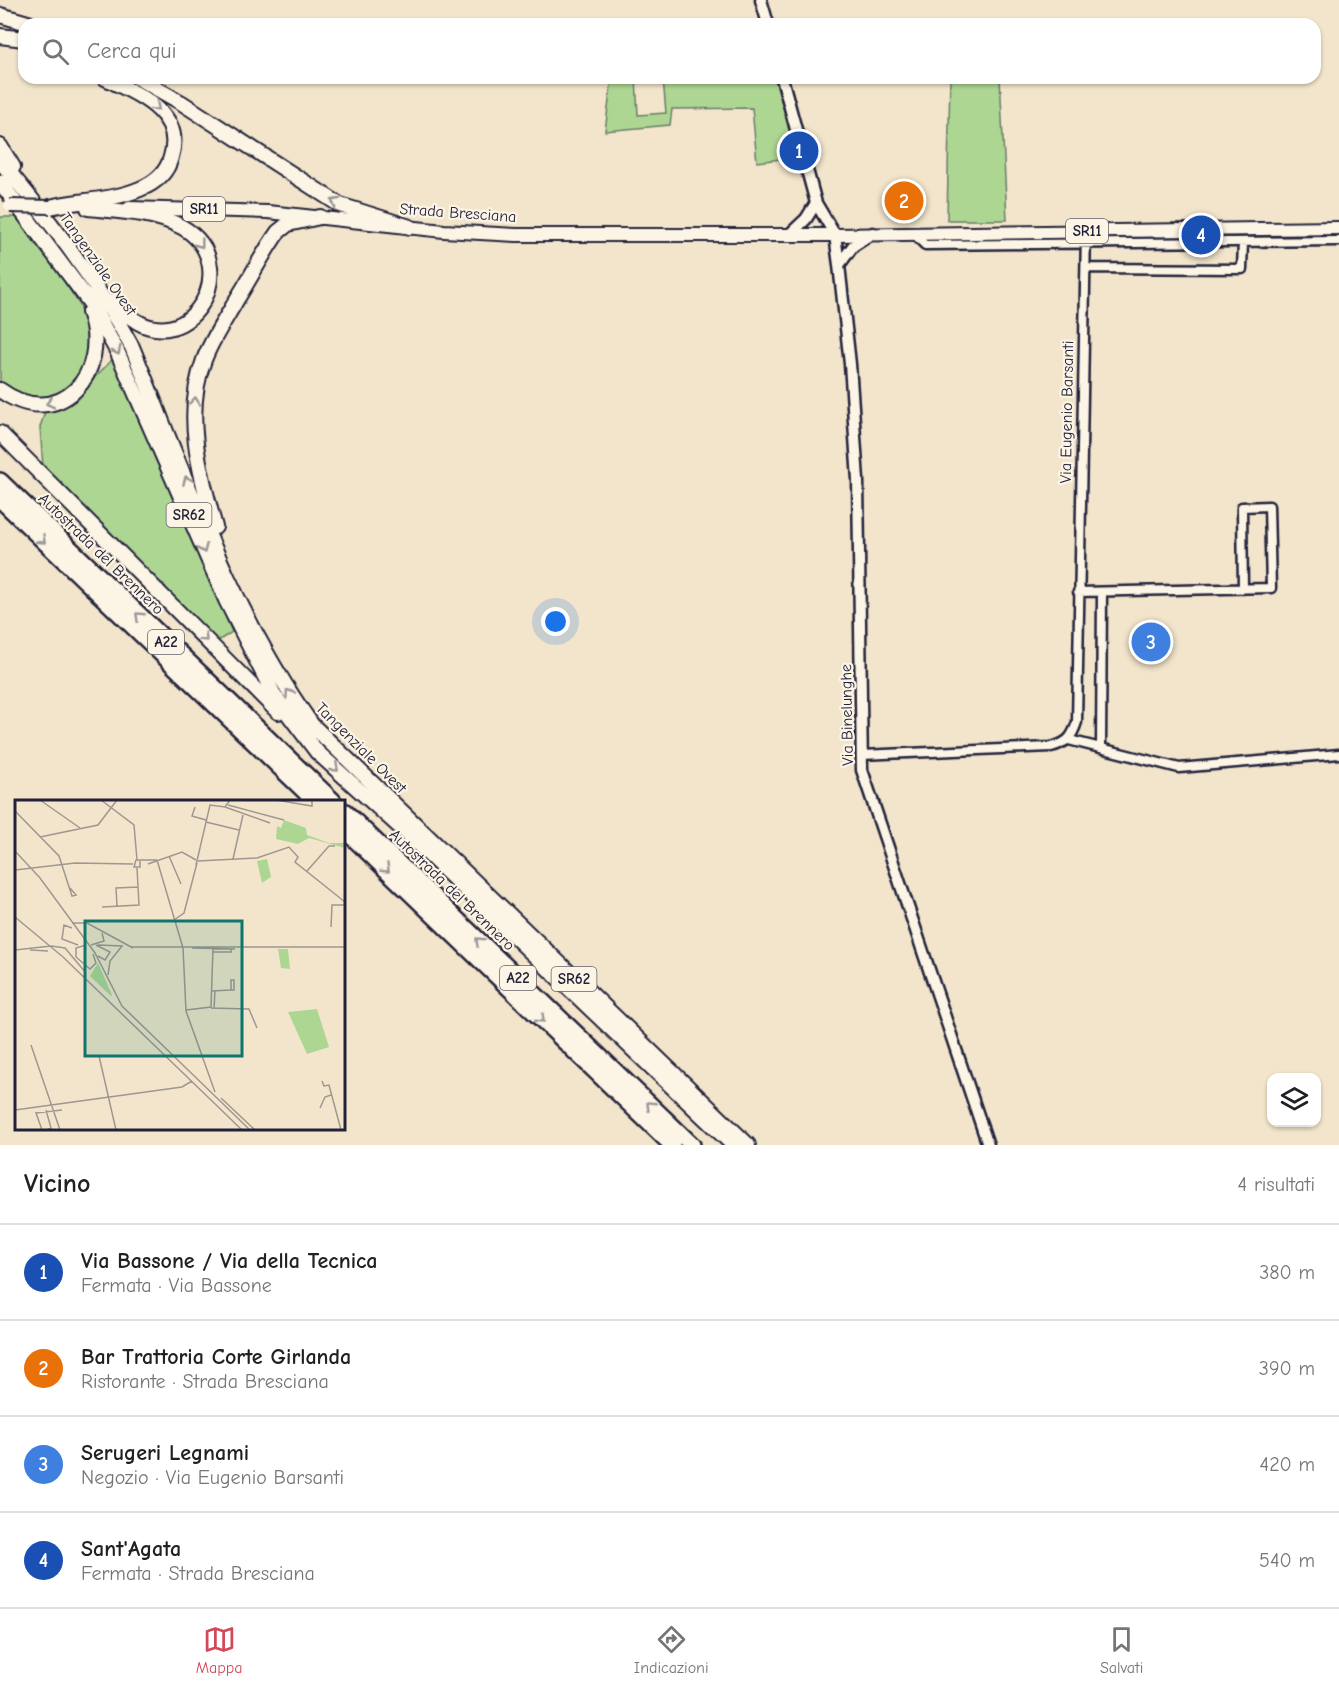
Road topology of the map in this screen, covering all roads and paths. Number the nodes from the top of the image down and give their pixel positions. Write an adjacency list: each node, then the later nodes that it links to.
1 (761, 0): 3 (street)
2 (0, 15): 4 (highway)
3 (766, 18)
4 (18, 20)
5 (0, 36): 6 (highway)
6 (18, 38)
7 (117, 84): 15 (highway, one-way to 15)
8 (149, 84): 20 (highway, one-way to 8)
9 (784, 84): 14 (street)
10 (0, 146): 13 (highway)
11 (0, 161): 13 (highway, Tangenziale Ovest / SR62)
12 (0, 182): 19 (highway, Tangenziale Ovest / SR62)
13 (26, 193): 28 (highway, Tangenziale Ovest / SR62)
14 (816, 203): 23 (street); 24 (street)
15 (91, 204): 17 (highway); 18 (main road, Strada Bresciana / SR11); 28 (highway, one-way to 28)
16 (3, 206): 17 (main road, bridge)
17 (50, 207)
18 (320, 217): 20 (main road, Strada Bresciana / SR11); 35 (highway, one-way to 18)
19 (27, 218): 31 (highway, one-way to 31); 41 (highway, Tangenziale Ovest / SR62, one-way to 41)
20 (410, 227): 23 (main road, Strada Bresciana / SR11)
21 (1339, 228): 25 (main road, Strada Bresciana / SR11)
22 (873, 233): 24 (main road, Strada Bresciana / SR11); 25 (main road, Strada Bresciana / SR11); 29 (street)
23 (789, 235): 24 (main road, Strada Bresciana / SR11)
24 (835, 235): 29 (street, Via Binelunghe)
25 (1086, 237): 27 (street, Strada Bresciana); 30 (street, Via Eugenio Barsanti)
26 (1339, 241): 27 (street, Strada Bresciana)
27 (1243, 242): 30 (street)
28 (66, 244): 35 (highway, Tangenziale Ovest / SR62, one-way to 28)
29 (839, 265): 43 (street, Via Binelunghe)
30 (1086, 268): 37 (street, Via Eugenio Barsanti)
31 (0, 390)
32 (0, 433): 41 (highway, one-way to 41)
33 (0, 481): 45 (highway, Autostrada del Brennero / A22, one-way to 33)
34 (0, 500): 44 (highway, Autostrada del Brennero / A22, one-way to 44)
35 (222, 562): 51 (highway, Tangenziale Ovest / SR62, one-way to 35)
36 (1243, 589): 36 (street); 38 (street)
37 (1078, 592): 38 (street); 39 (street, Via Eugenio Barsanti)
38 (1102, 592): 40 (street)
39 (1068, 740): 40 (street); 43 (street)
40 (1101, 748): 42 (street)
41 (317, 752): 50 (highway, Tangenziale Ovest / SR62, one-way to 50)
42 (1339, 754)
43 (861, 755): 52 (street, Via Binelunghe)
44 (314, 800)
45 (332, 800)
46 (345, 812): 49 (highway, Autostrada del Brennero / A22, one-way to 46)
47 (345, 830): 48 (highway, Autostrada del Brennero / A22, one-way to 48)
48 (672, 1145)
49 (692, 1145)
50 (733, 1145)
51 (748, 1145)
52 (988, 1145)

